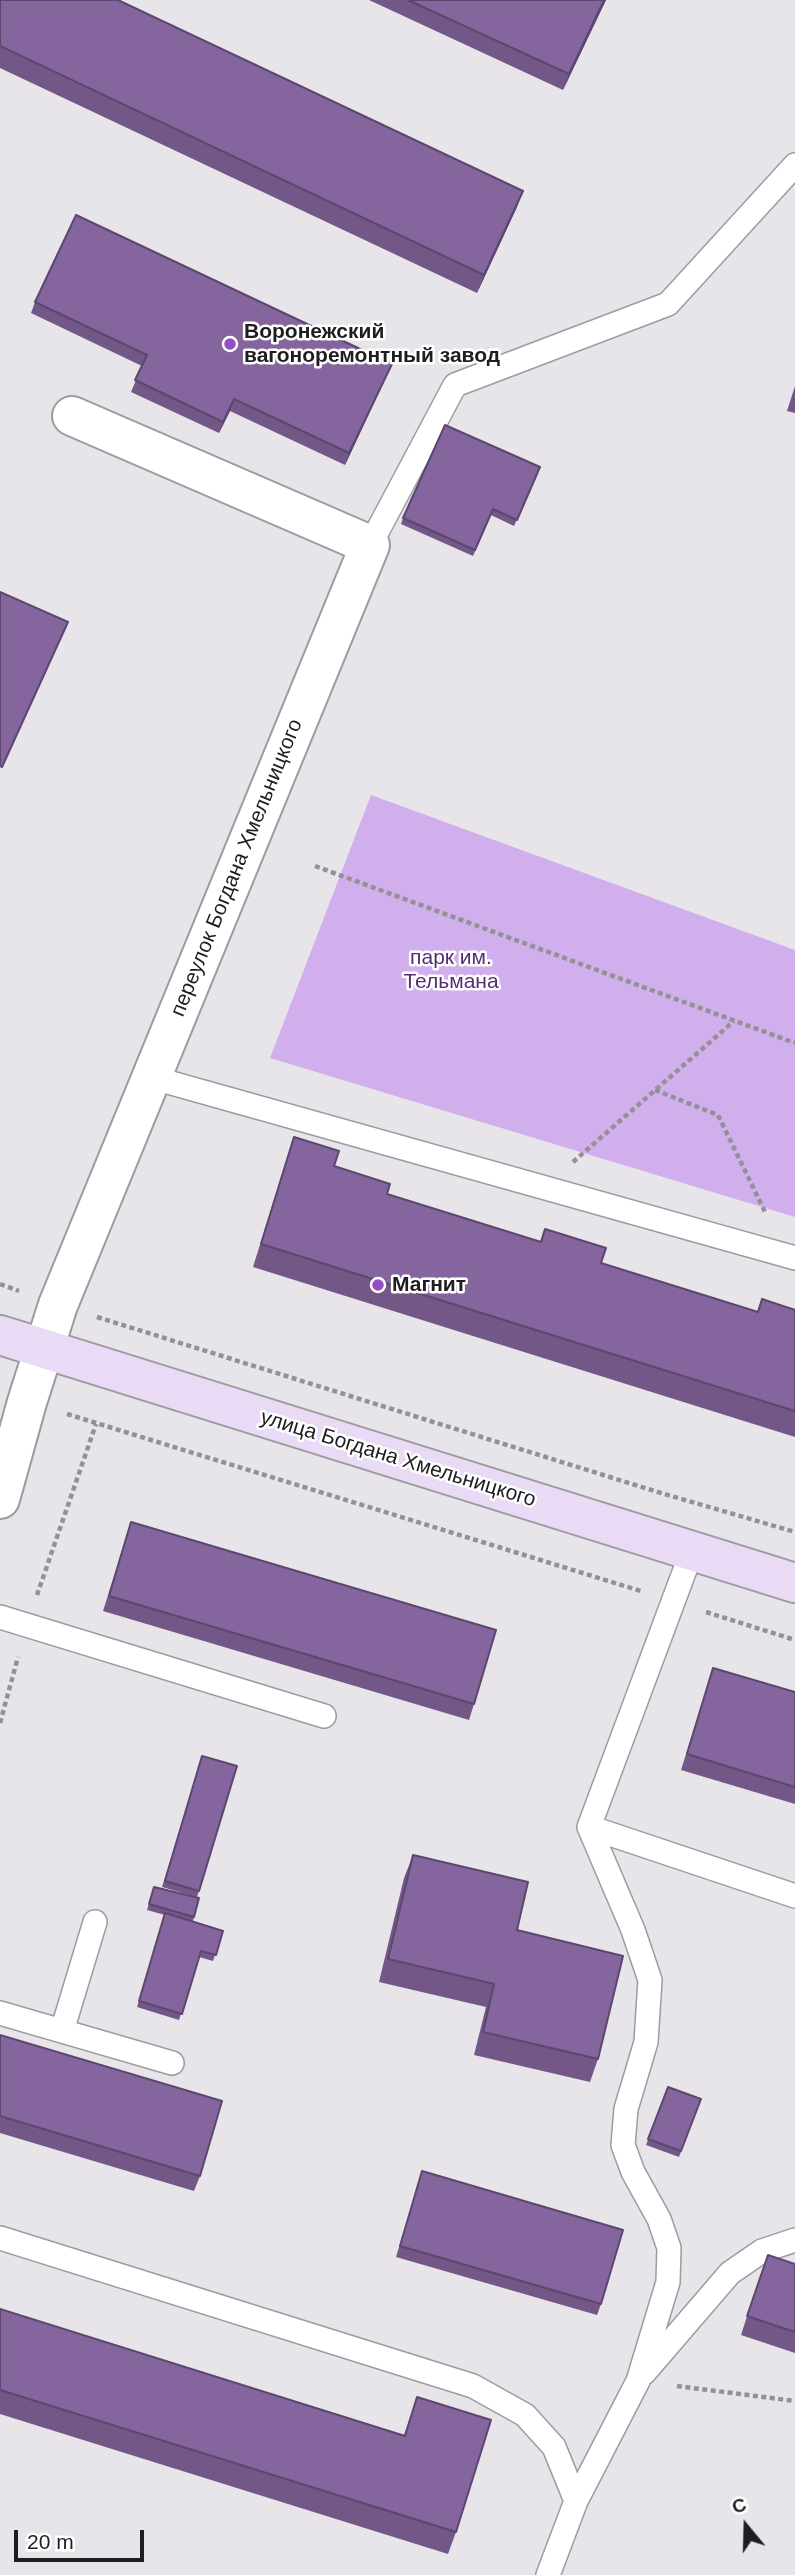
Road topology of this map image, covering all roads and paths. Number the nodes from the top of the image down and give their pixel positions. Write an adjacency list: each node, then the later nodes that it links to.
1 (795, 165): 3 (lane)
2 (72, 416): 3 (street)
3 (370, 545): 7 (street, переулок Богдана Хмельницкого)
4 (315, 866): 5 (path)
5 (734, 1021): 6 (path); 8 (path)
6 (795, 1043)
7 (150, 1077): 9 (lane); 13 (street, переулок Богдана Хмельницкого)
8 (655, 1090): 9 (path); 10 (path)
9 (544, 1188): 10 (lane)
10 (791, 1256)
11 (132, 1329): 15 (path)
12 (0, 1335): 13 (main road, улица Богдана Хмельницкого)
13 (45, 1349): 14 (street, переулок Богдана Хмельницкого); 16 (main road, улица Богдана Хмельницкого)
14 (0, 1499)
15 (795, 1532)
16 (692, 1551): 17 (main road, улица Богдана Хмельницкого); 18 (lane)
17 (795, 1583)
18 (674, 1602): 20 (path); 21 (path); 24 (lane)
19 (0, 1617): 20 (lane)
20 (26, 1625): 22 (lane); 23 (path)
21 (795, 1640)
22 (324, 1716)
23 (0, 1723)
24 (589, 1827): 25 (lane); 32 (lane)
25 (795, 1896)
26 (95, 1922): 28 (lane)
27 (0, 2013): 28 (lane)
28 (62, 2031): 29 (lane)
29 (172, 2063)
30 (0, 2238): 34 (lane)
31 (795, 2240): 32 (lane)
32 (638, 2381): 33 (path); 34 (lane)
33 (795, 2401)
34 (576, 2501): 35 (lane)
35 (548, 2575)

